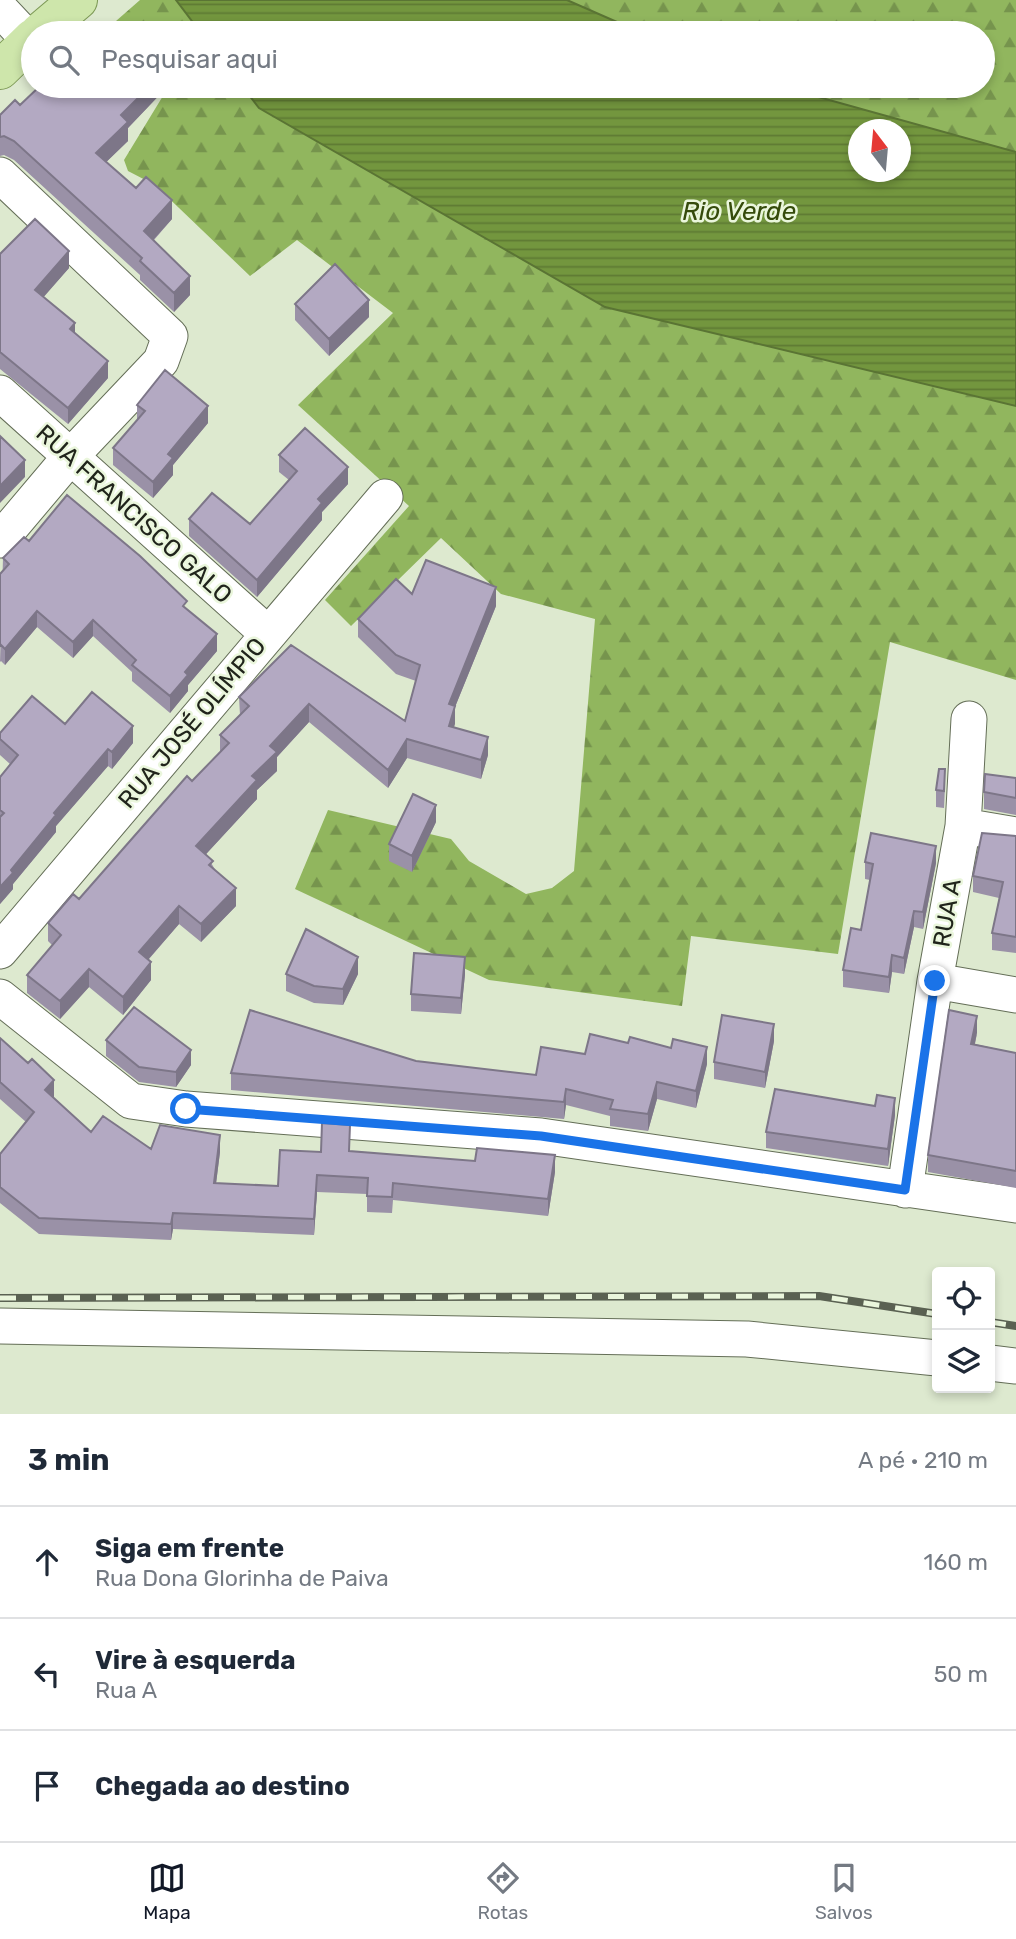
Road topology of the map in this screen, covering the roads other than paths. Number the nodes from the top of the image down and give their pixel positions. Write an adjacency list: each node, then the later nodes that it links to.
1 (78, 0): 3 (main road)
2 (0, 9): 4 (street)
3 (53, 21)
4 (21, 26)
5 (21, 49): 6 (main road)
6 (0, 69)
7 (0, 175): 9 (street)
8 (0, 393): 9 (street, RUA FRANCISCO GALO)
9 (70, 457): 11 (street); 12 (street, RUA FRANCISCO GALO)
10 (385, 497): 12 (street, RUA JOSÉ OLÍMPIO)
11 (0, 540)
12 (268, 634): 16 (street, RUA JOSÉ OLÍMPIO)
13 (969, 719): 14 (street, RUA A)
14 (963, 826): 15 (street); 17 (street, RUA A)
15 (1016, 835)
16 (0, 951)
17 (935, 981): 18 (street); 20 (street, RUA A)
18 (1016, 995)
19 (0, 997): 20 (street)
20 (905, 1190): 21 (street)
21 (1016, 1205)
22 (0, 1326): 23 (street)
23 (932, 1358)
24 (995, 1364): 25 (street)
25 (1016, 1366)

